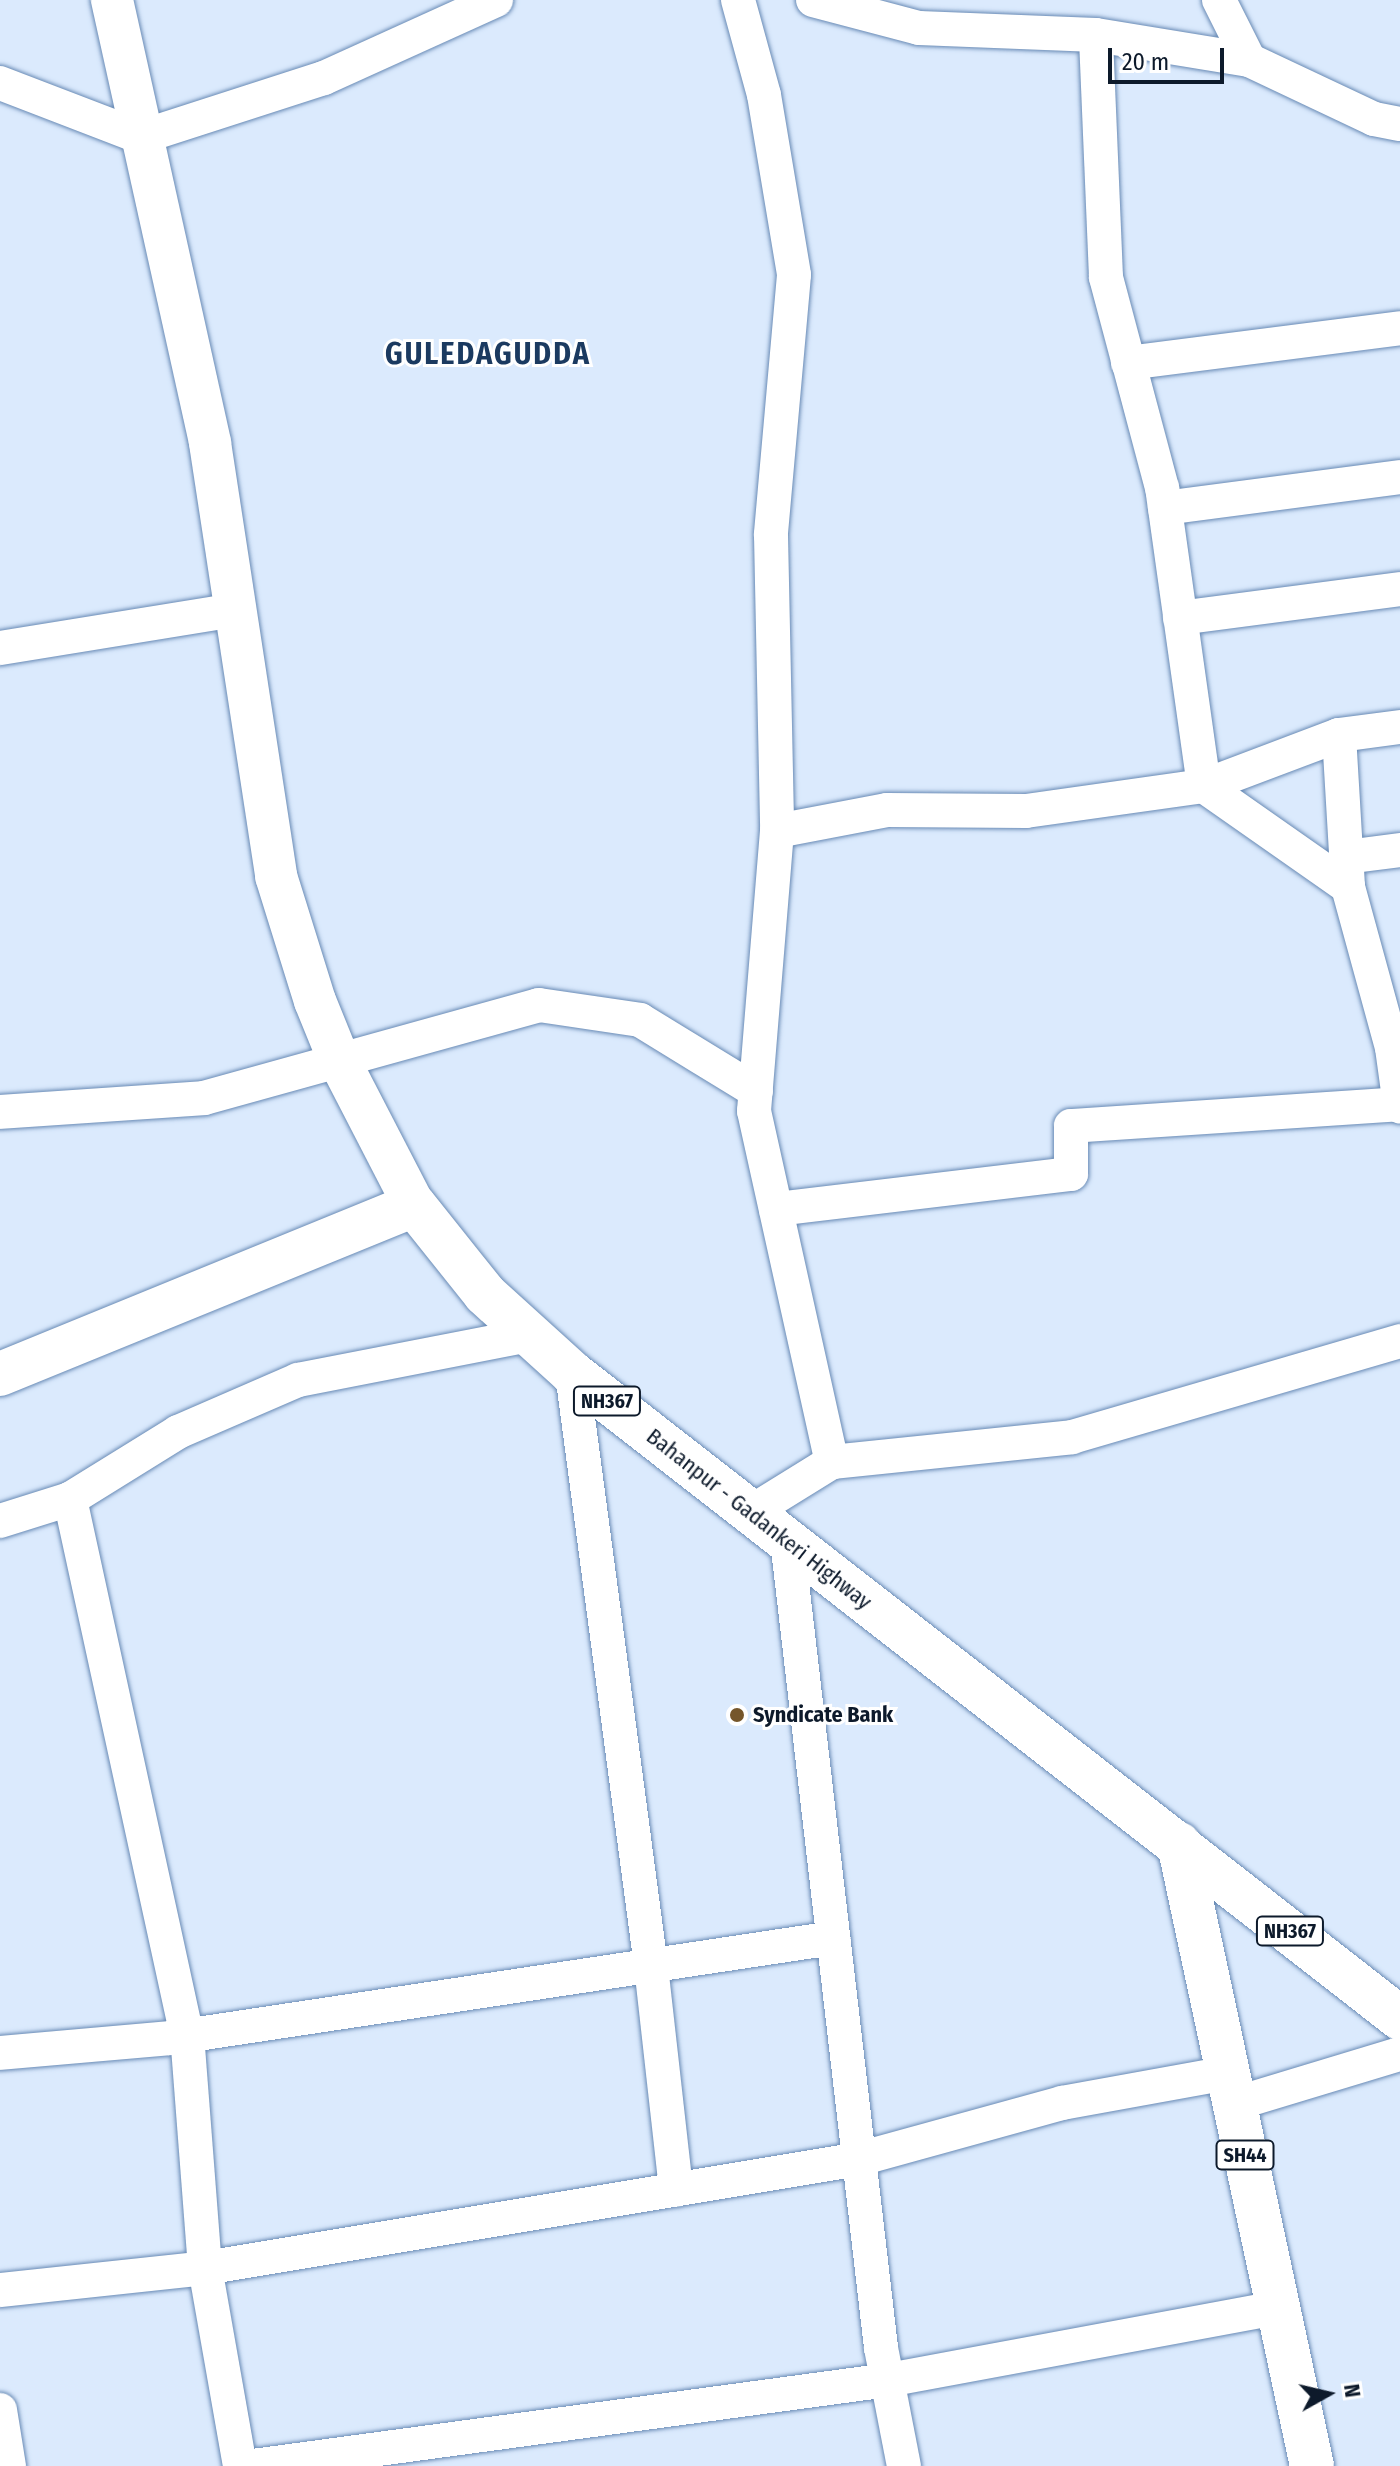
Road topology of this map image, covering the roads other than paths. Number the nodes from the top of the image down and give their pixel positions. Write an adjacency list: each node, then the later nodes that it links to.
1 (112, 0): 10 (street)
2 (496, 0): 10 (street)
3 (738, 0): 22 (street)
4 (813, 0): 6 (street)
5 (1219, 0): 7 (street)
6 (1096, 35): 7 (street); 12 (street)
7 (1249, 60): 9 (street)
8 (0, 83): 10 (street)
9 (1400, 124)
10 (141, 137): 16 (street)
11 (1400, 328): 12 (street)
12 (1128, 363): 14 (street)
13 (1400, 477): 14 (street)
14 (1165, 508): 17 (street)
15 (1400, 589): 17 (street)
16 (235, 610): 18 (street); 26 (street)
17 (1180, 618): 21 (street)
18 (0, 648)
19 (1400, 727): 20 (street)
20 (1339, 735): 21 (street); 24 (street)
21 (1204, 786): 22 (street); 24 (street)
22 (777, 831): 27 (street)
23 (1400, 850): 24 (street)
24 (1347, 872): 25 (street)
25 (1387, 977): 28 (street)
26 (339, 1060): 27 (street); 29 (street); 30 (street)
27 (756, 1091): 31 (street)
28 (1400, 1105): 31 (street)
29 (0, 1112)
30 (414, 1205): 32 (main road, Bahanpur - Gadankeri Highway / NH367); 35 (main road)
31 (776, 1209): 36 (street)
32 (529, 1335): 34 (main road, Bahanpur - Gadankeri Highway / NH367); 37 (street)
33 (1400, 1341): 36 (street)
34 (572, 1373): 38 (main road, Bahanpur - Gadankeri Highway / NH367); 43 (street)
35 (0, 1374)
36 (832, 1462): 38 (street)
37 (70, 1499): 39 (street); 45 (street)
38 (751, 1512): 40 (main road, Bahanpur - Gadankeri Highway / NH367)
39 (0, 1521)
40 (787, 1540): 41 (main road, Bahanpur - Gadankeri Highway / NH367); 42 (street)
41 (1179, 1844): 44 (main road, NH367); 48 (main road, SH44)
42 (833, 1938): 43 (street); 49 (street)
43 (651, 1966): 45 (street); 50 (street)
44 (1400, 2018)
45 (187, 2036): 46 (street); 51 (street)
46 (0, 2053)
47 (1400, 2054): 48 (street)
48 (1231, 2088): 49 (street); 53 (main road, SH44)
49 (859, 2159): 50 (street); 54 (street)
50 (676, 2190): 51 (street)
51 (205, 2268): 52 (street); 57 (street)
52 (0, 2290)
53 (1278, 2308): 54 (street); 60 (main road, SH44)
54 (888, 2380): 58 (street); 59 (street)
55 (0, 2410): 56 (street)
56 (9, 2466)
57 (240, 2466)
58 (253, 2466)
59 (904, 2466)
60 (1312, 2466)

